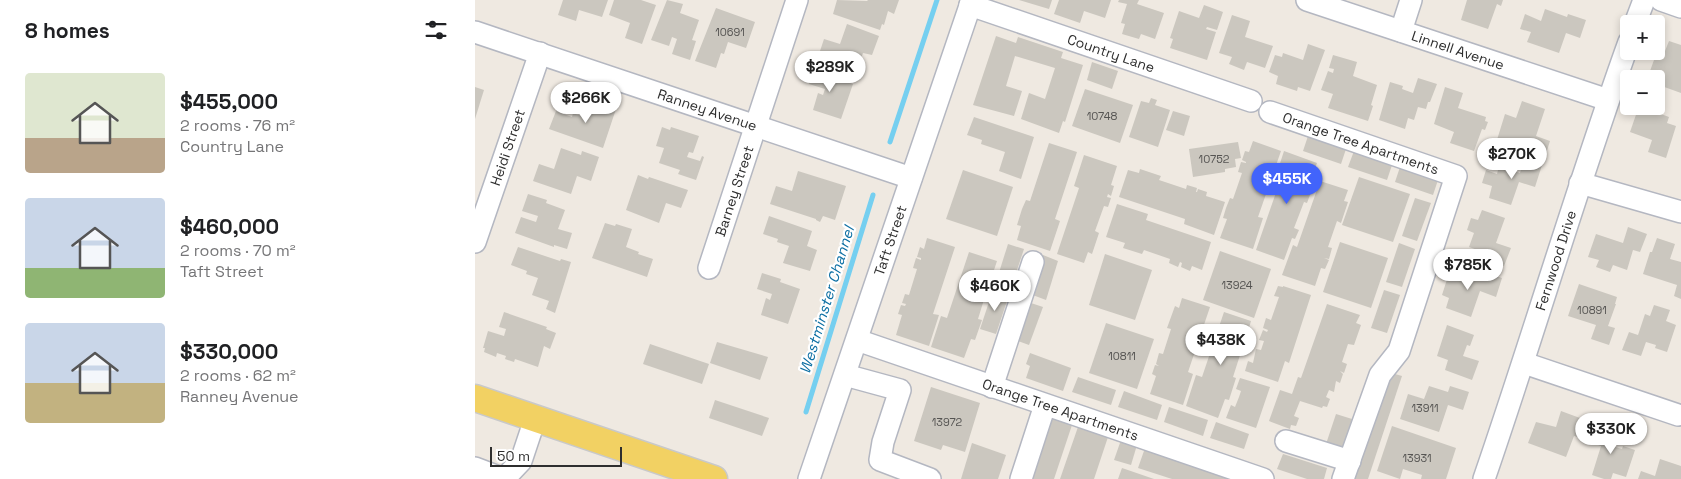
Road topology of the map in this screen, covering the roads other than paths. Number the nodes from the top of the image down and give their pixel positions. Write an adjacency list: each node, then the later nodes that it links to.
1 (797, 0): 16 (street, Barney Street)
2 (1307, 0): 9 (street, Linnell Avenue)
3 (1411, 0): 9 (street)
4 (1644, 0): 8 (street)
5 (1661, 0): 7 (street)
6 (971, 2): 14 (street, Country Lane); 17 (street, Taft Street)
7 (1681, 7)
8 (1638, 15)
9 (1401, 31): 13 (street, Linnell Avenue)
10 (475, 32): 11 (street, Ranney Avenue)
11 (540, 54): 16 (street, Ranney Avenue); 20 (street, Heidi Street)
12 (1622, 60): 13 (street, Fernwood Drive)
13 (1608, 100): 18 (street, Fernwood Drive)
14 (1251, 101)
15 (1270, 112): 33 (street, Orange Tree Apartments)
16 (756, 126): 17 (street, Ranney Avenue); 22 (street, Barney Street)
17 (911, 178): 23 (street, Taft Street)
18 (1580, 183): 19 (street); 24 (street, Fernwood Drive)
19 (1681, 212)
20 (475, 242)
21 (1033, 262): 26 (street)
22 (709, 268)
23 (857, 340): 25 (street, Taft Street); 26 (street, Orange Tree Apartments)
24 (1524, 363): 29 (street); 40 (street, Fernwood Drive)
25 (845, 376): 36 (street, Taft Street); 37 (street)
26 (992, 387): 28 (street, Orange Tree Apartments)
27 (475, 398): 30 (main road)
28 (1045, 405): 38 (street); 39 (street, Orange Tree Apartments)
29 (1678, 415)
30 (535, 419): 32 (street); 34 (main road)
31 (1286, 440): 33 (street)
32 (475, 468)
33 (1346, 470)
34 (687, 475): 35 (main road)
35 (714, 479)
36 (809, 479)
37 (930, 479)
38 (1021, 479)
39 (1263, 479)
40 (1485, 479)

